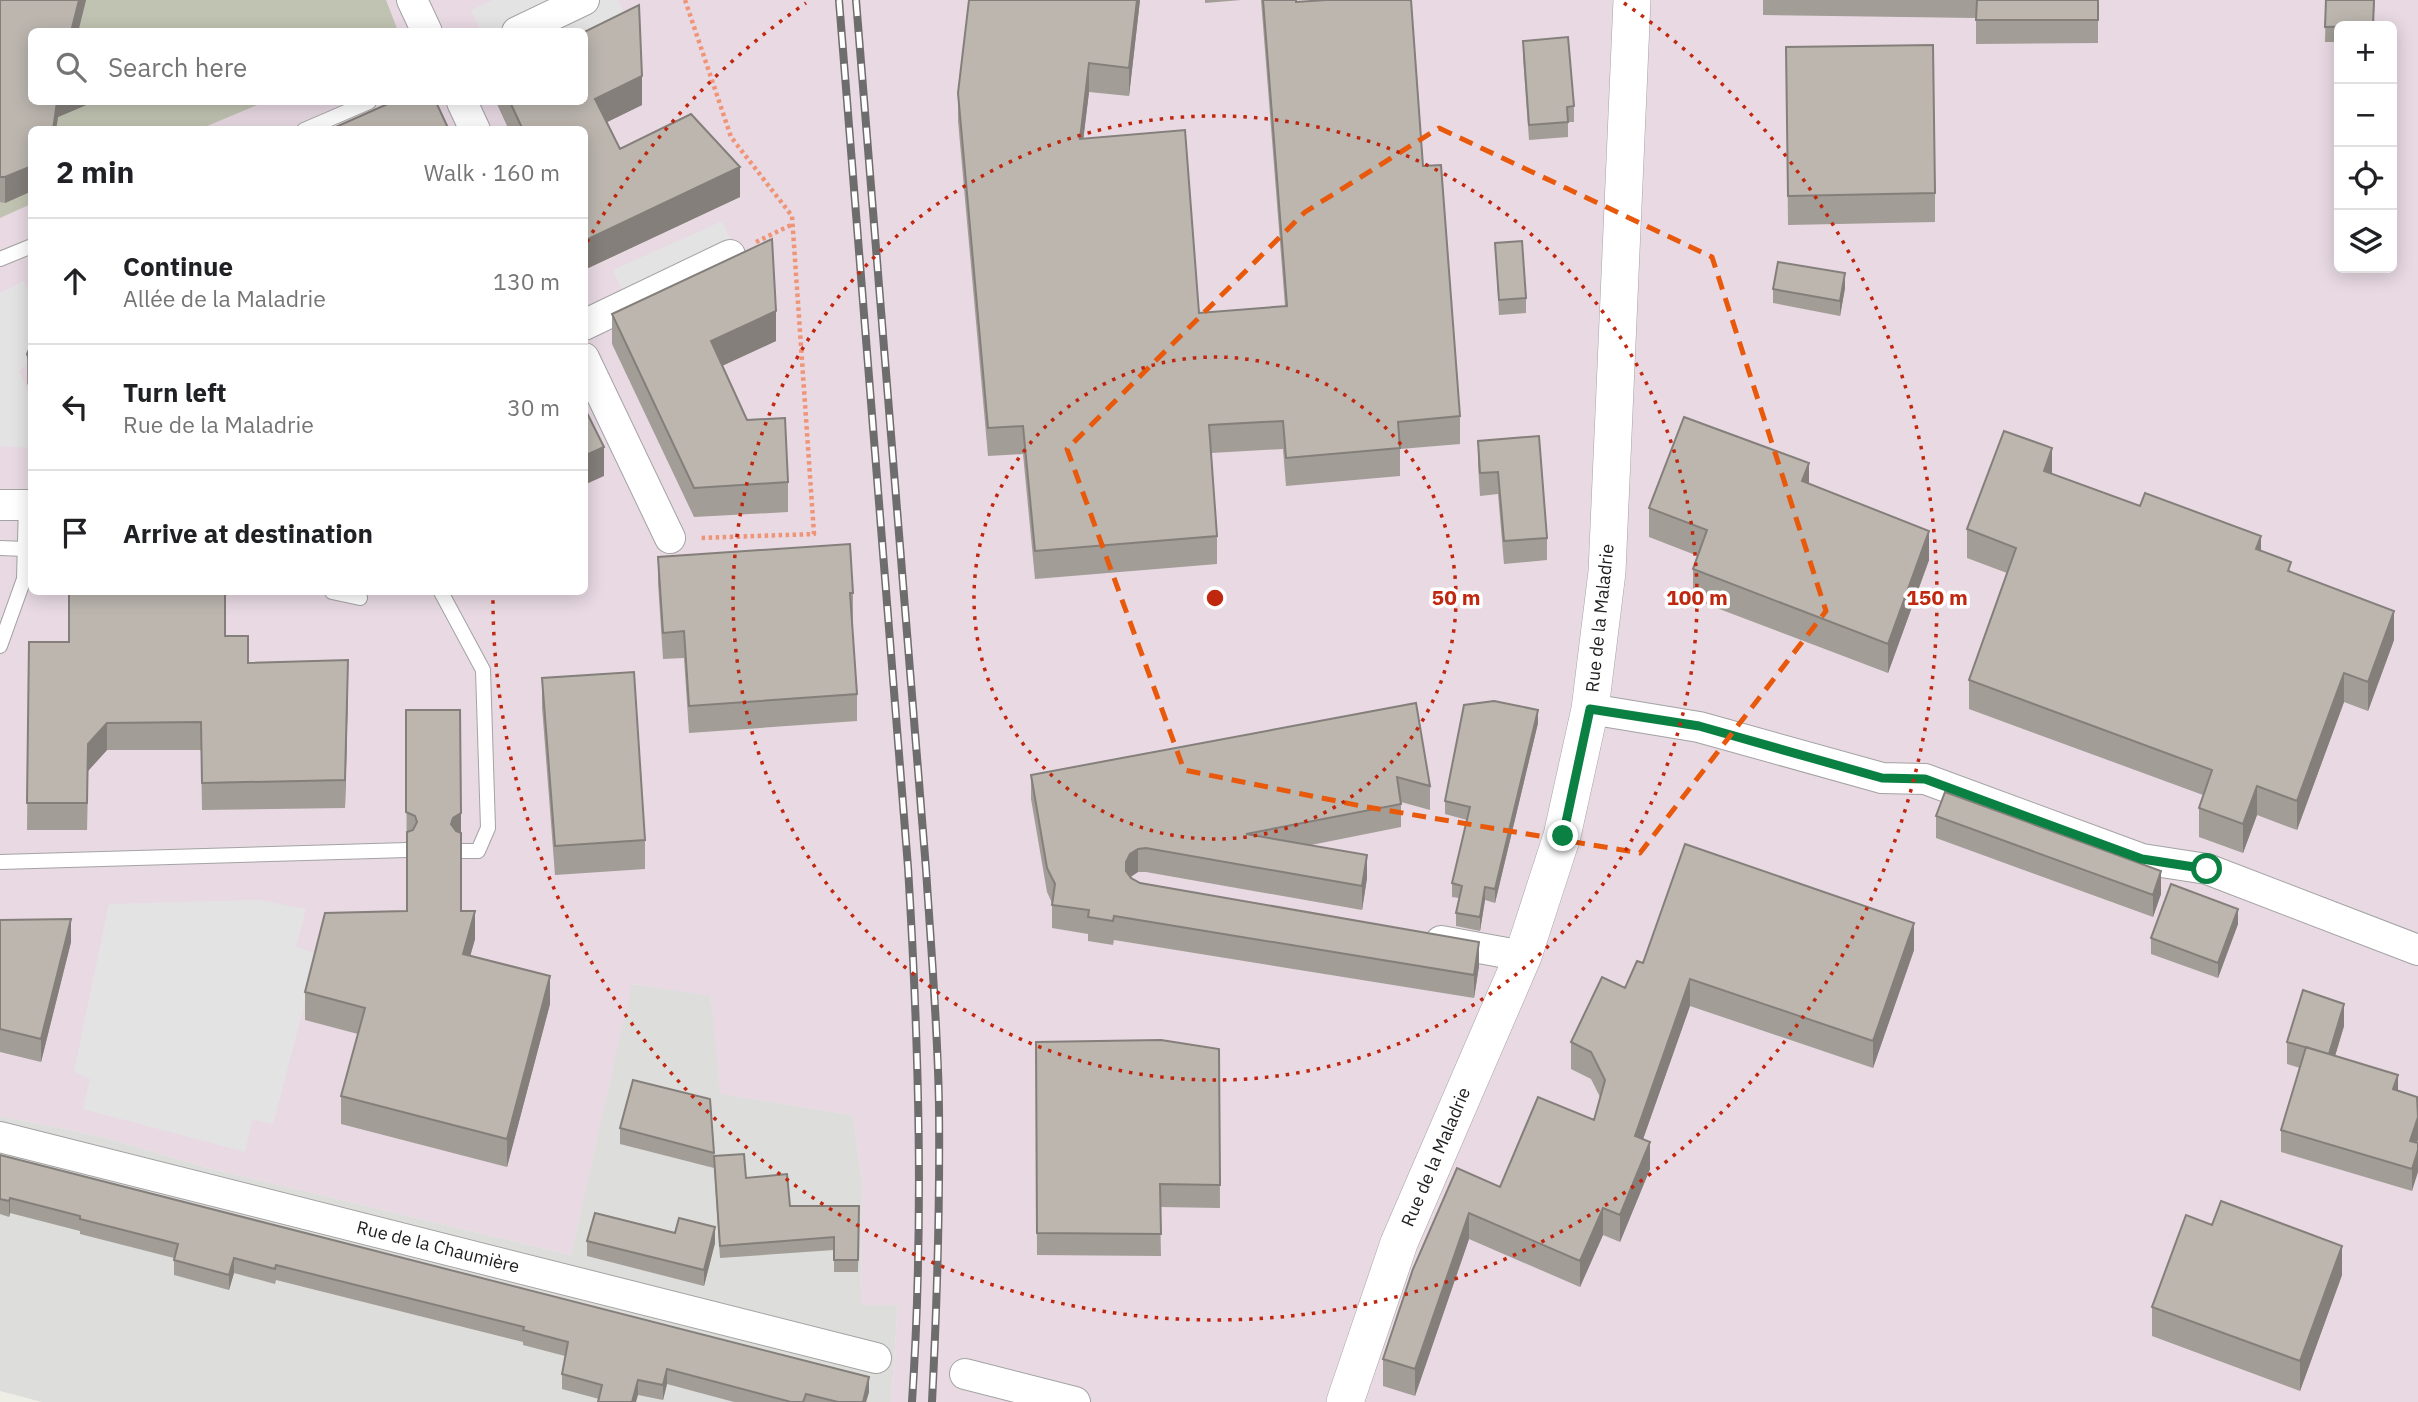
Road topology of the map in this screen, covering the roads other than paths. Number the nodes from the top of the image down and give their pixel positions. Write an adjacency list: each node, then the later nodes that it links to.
1 (412, 0): 4 (street)
2 (584, 0): 5 (street)
3 (1632, 0): 24 (street, Rue de la Maladrie)
4 (425, 28)
5 (525, 28)
6 (362, 105): 8 (lane)
7 (463, 105): 9 (street)
8 (313, 126)
9 (473, 126)
10 (28, 248): 12 (lane)
11 (730, 255): 13 (street)
12 (0, 259)
13 (588, 323)
14 (588, 366): 16 (street)
15 (19, 505): 18 (lane)
16 (670, 538)
17 (0, 548): 18 (lane)
18 (25, 549): 19 (lane)
19 (28, 579): 23 (lane)
20 (346, 595): 22 (lane)
21 (443, 595): 26 (lane)
22 (360, 598)
23 (0, 646)
24 (1590, 709): 29 (street); 30 (street, Rue de la Maladrie)
25 (407, 850): 27 (lane)
26 (461, 850)
27 (0, 862)
28 (1415, 937): 30 (street)
29 (2418, 950)
30 (1523, 956): 35 (street, Rue de la Maladrie)
31 (0, 1136): 32 (street, Rue de la Chaumière)
32 (876, 1358)
33 (965, 1374): 34 (street)
34 (1075, 1402)
35 (1345, 1402)

